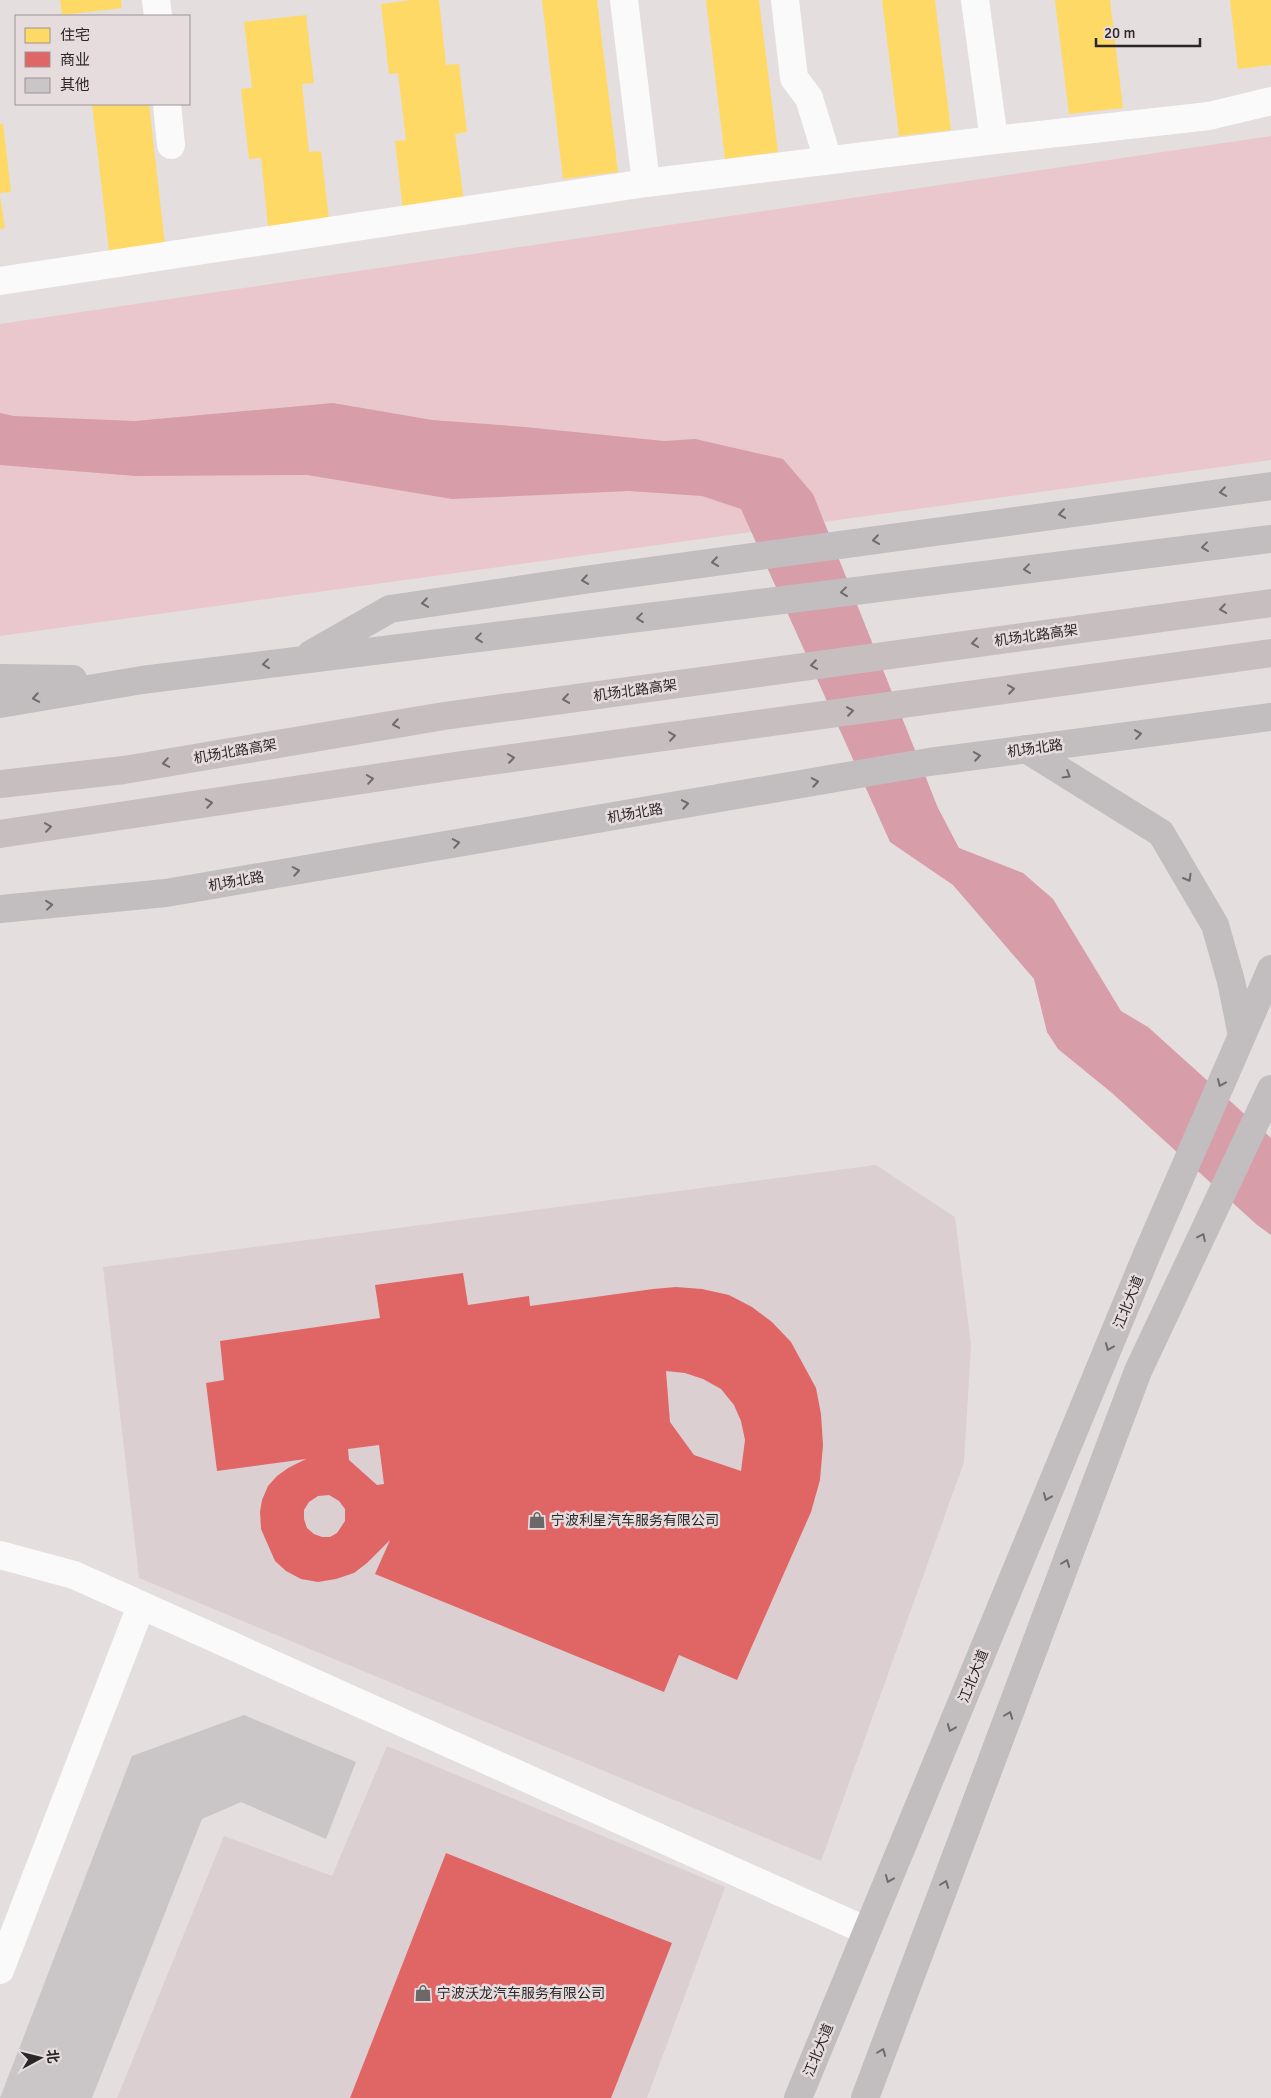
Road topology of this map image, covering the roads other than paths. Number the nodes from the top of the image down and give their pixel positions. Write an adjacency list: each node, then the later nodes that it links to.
1 (156, 0): 5 (street)
2 (624, 0): 11 (street)
3 (785, 0): 10 (street)
4 (975, 0): 8 (street)
5 (158, 15)
6 (1271, 101): 8 (street)
7 (167, 105): 9 (street)
8 (994, 140): 10 (street)
9 (171, 145)
10 (828, 160): 11 (street)
11 (646, 184): 12 (street)
12 (0, 281)
13 (1271, 486): 17 (main road, one-way to 17)
14 (1271, 539): 17 (main road, one-way to 17)
15 (1271, 603): 23 (highway, 机场北路高架, one-way to 23)
16 (1271, 653): 24 (highway, one-way to 16)
17 (300, 660): 19 (main road, one-way to 19)
18 (0, 678): 19 (main road)
19 (142, 680): 20 (main road, one-way to 20)
20 (0, 704)
21 (1271, 717): 22 (main road, 机场北路, one-way to 21)
22 (1026, 750): 25 (main road, 机场北路, one-way to 22); 27 (main road, one-way to 27)
23 (0, 784)
24 (0, 834)
25 (0, 909)
26 (1271, 969): 27 (main road)
27 (1242, 1037): 31 (main road, 江北大道, one-way to 31)
28 (1271, 1089): 34 (main road, one-way to 28)
29 (0, 1555): 30 (street)
30 (141, 1606): 31 (street); 32 (street)
31 (867, 1931): 33 (main road, 江北大道)
32 (0, 1970)
33 (798, 2098)
34 (865, 2098)

